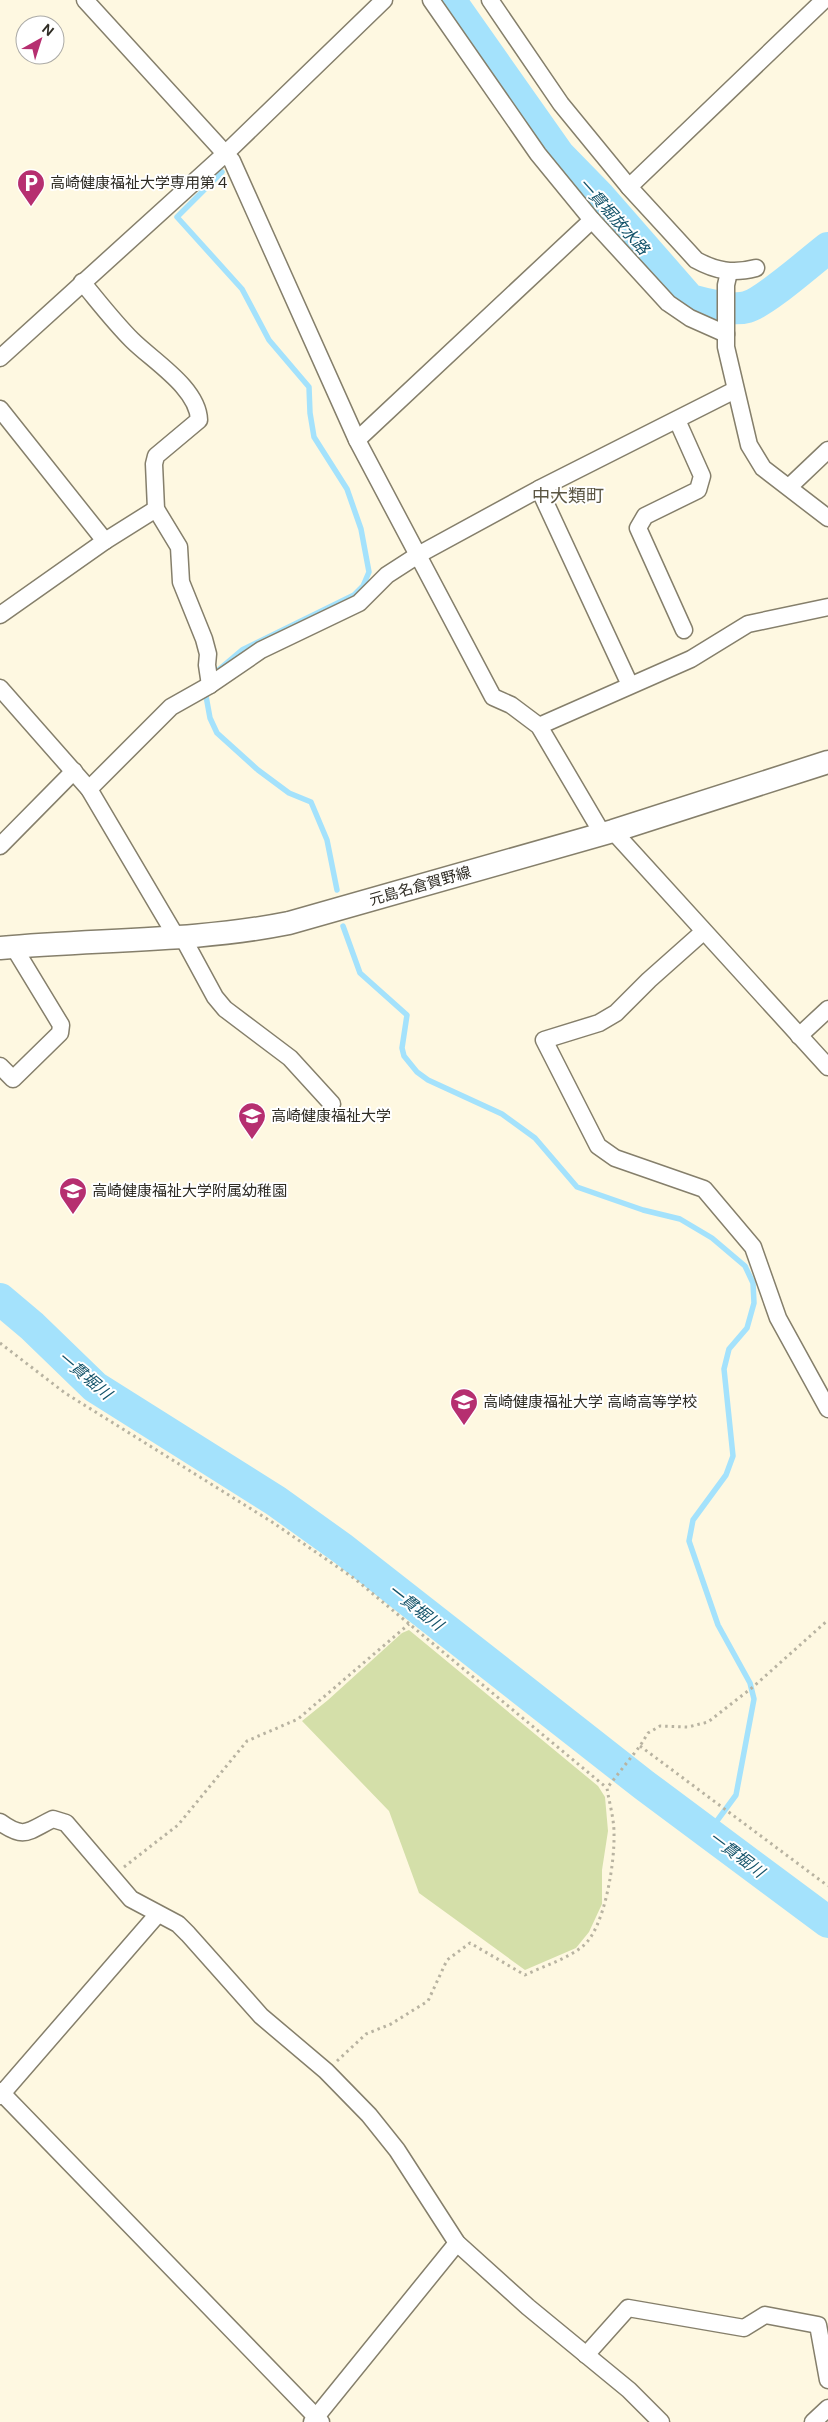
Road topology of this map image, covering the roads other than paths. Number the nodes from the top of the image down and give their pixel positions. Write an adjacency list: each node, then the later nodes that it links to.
1 (85, 0): 6 (street)
2 (384, 0): 6 (street)
3 (431, 0): 8 (street)
4 (490, 0): 7 (street)
5 (824, 0): 7 (street)
6 (226, 153): 11 (street); 17 (street)
7 (628, 187): 10 (street)
8 (592, 220): 12 (street); 17 (street)
9 (756, 268): 10 (street)
10 (728, 279): 12 (street)
11 (82, 282): 13 (street); 21 (street)
12 (726, 327): 14 (street)
13 (0, 358)
14 (735, 390): 16 (street); 19 (street)
15 (0, 410): 23 (street)
16 (677, 420): 20 (street); 27 (street)
17 (357, 440): 24 (street)
18 (828, 450): 19 (street)
19 (789, 487): 22 (street)
20 (539, 489): 24 (street); 29 (street)
21 (156, 509): 23 (street); 28 (street)
22 (828, 518)
23 (105, 540): 26 (street)
24 (418, 555): 28 (street); 31 (street)
25 (828, 607): 29 (street)
26 (0, 615)
27 (684, 630)
28 (210, 685): 34 (street)
29 (630, 686): 31 (street)
30 (0, 688): 33 (street)
31 (539, 726): 35 (street)
32 (828, 762): 35 (main road, 元島名倉賀野線)
33 (74, 771): 34 (street); 36 (street)
34 (89, 789): 38 (street)
35 (607, 832): 37 (street); 38 (main road, 元島名倉賀野線)
36 (0, 846)
37 (703, 932): 41 (street); 45 (street)
38 (180, 938): 39 (main road, 元島名倉賀野線); 44 (street)
39 (6, 947): 42 (street)
40 (828, 1009): 41 (street)
41 (799, 1036): 43 (street)
42 (0, 1066)
43 (828, 1067)
44 (332, 1104)
45 (828, 1409)
46 (0, 1822): 47 (street)
47 (157, 1915): 48 (street); 49 (street)
48 (1, 2093): 53 (street)
49 (457, 2243): 50 (street); 53 (street)
50 (586, 2354): 51 (street); 54 (street)
51 (828, 2380)
52 (828, 2408): 55 (street)
53 (317, 2420)
54 (662, 2422)
55 (813, 2422)

